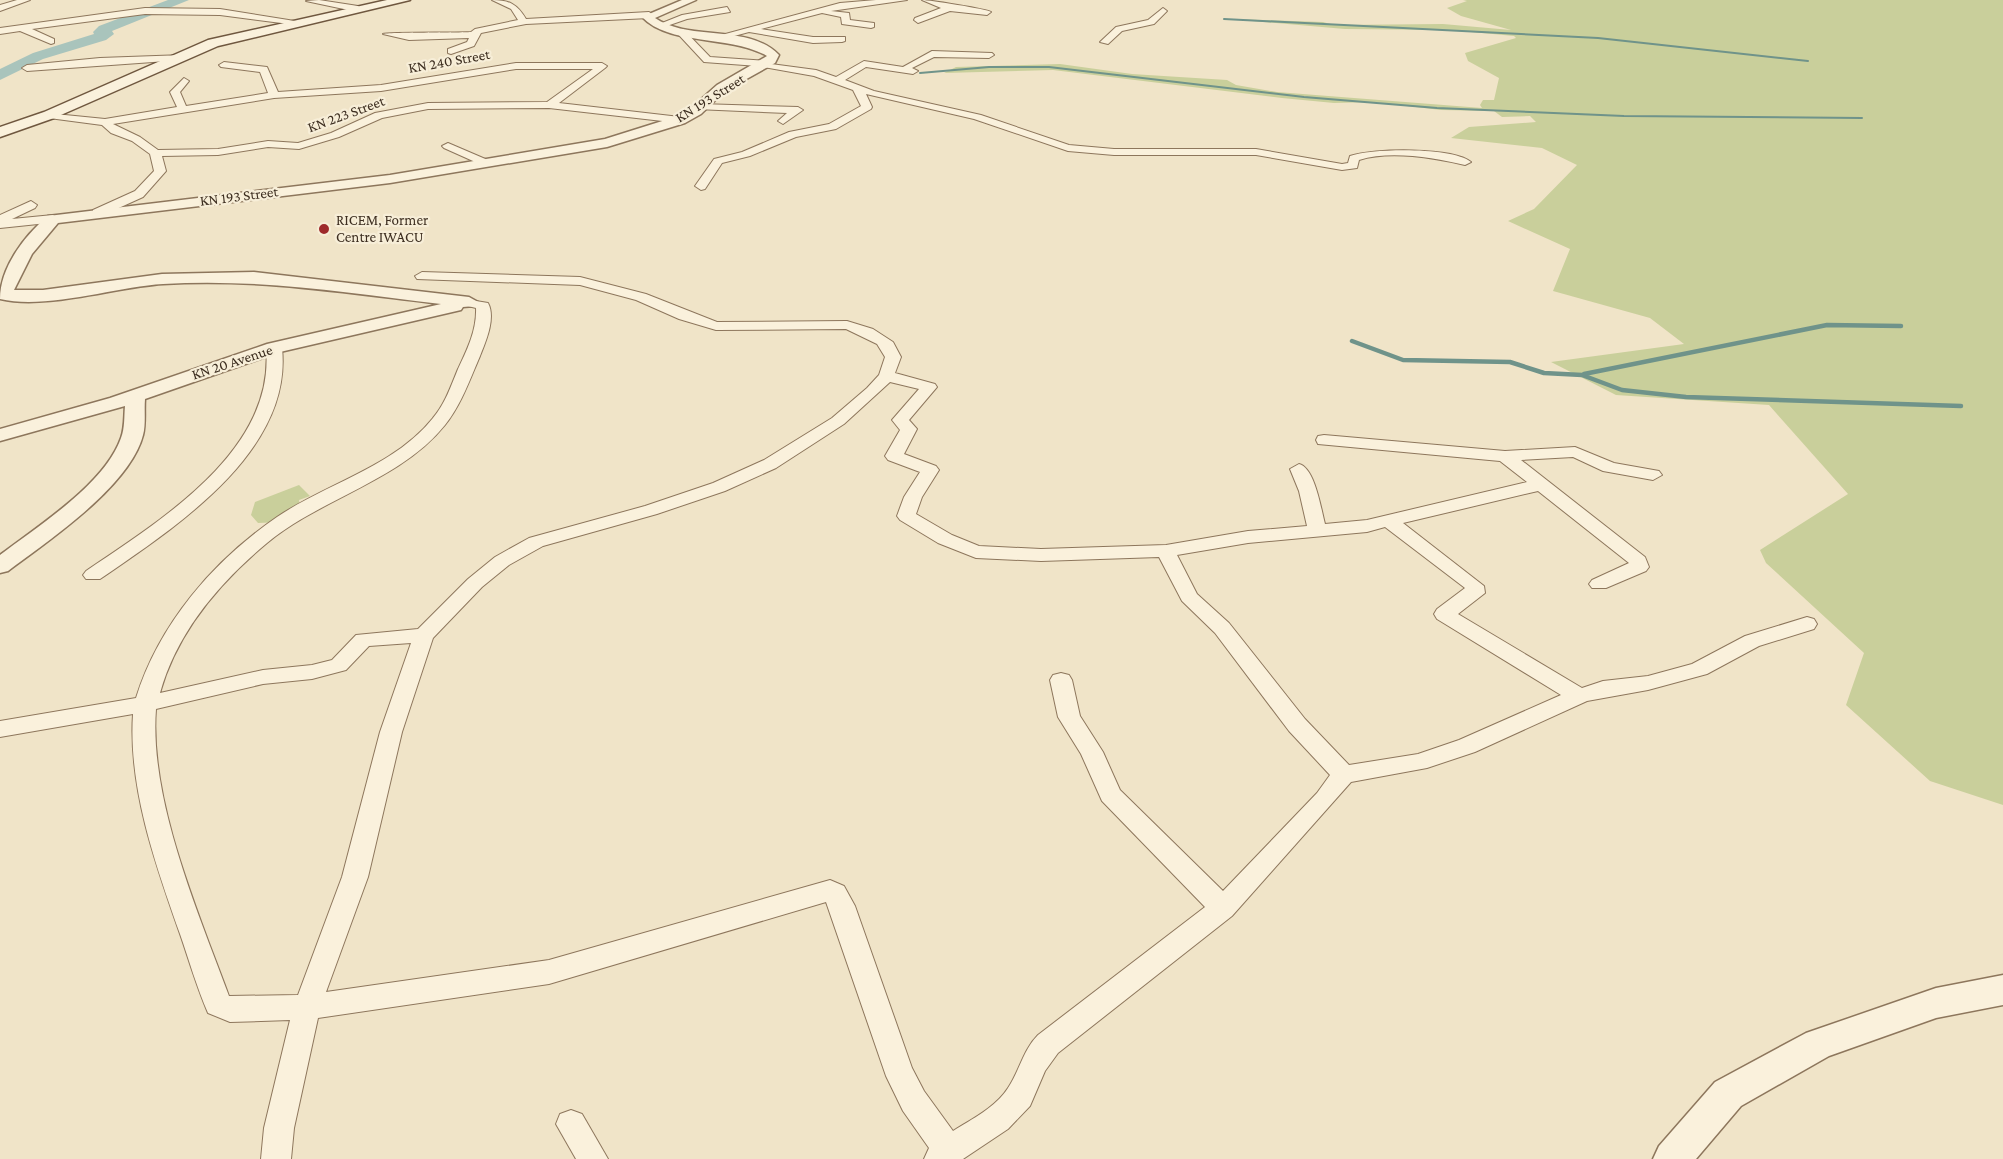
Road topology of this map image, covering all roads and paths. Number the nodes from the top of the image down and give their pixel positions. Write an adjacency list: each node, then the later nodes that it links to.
1 (26, 0): 10 (street)
2 (404, 0): 12 (main road)
3 (496, 0): 19 (street)
4 (691, 0): 17 (street)
5 (868, 0): 8 (street)
6 (903, 0): 8 (street)
7 (926, 0): 11 (street)
8 (892, 1): 15 (street)
9 (310, 2): 12 (street)
10 (0, 8)
11 (948, 8): 16 (street); 18 (street)
12 (358, 9): 20 (main road)
13 (727, 10): 21 (street)
14 (1163, 11): 32 (street)
15 (809, 12): 22 (street); 24 (street)
16 (987, 12)
17 (649, 15): 19 (street); 21 (street, KN 193 Street)
18 (918, 20)
19 (523, 21): 28 (street)
20 (297, 22): 23 (street); 35 (main road)
21 (661, 25): 25 (street, KN 193 Street)
22 (871, 25)
23 (21, 28): 26 (street); 31 (street)
24 (745, 29): 29 (street); 30 (street)
25 (680, 31): 29 (street, KN 193 Street); 37 (street)
26 (0, 32)
27 (387, 34): 28 (street)
28 (475, 35): 33 (street)
29 (723, 36): 37 (street, KN 193 Street)
30 (842, 39)
31 (51, 41)
32 (1105, 42)
33 (451, 51)
34 (990, 55): 40 (street)
35 (181, 57): 38 (street); 46 (main road)
36 (224, 65): 42 (street)
37 (765, 65): 40 (street); 44 (street, KN 193 Street)
38 (27, 68)
39 (184, 81): 45 (street)
40 (836, 81): 41 (street)
41 (857, 88): 53 (street); 55 (street)
42 (274, 95): 43 (street, KN 240 Street); 45 (street, KN 240 Street)
43 (549, 105): 47 (street); 52 (street, KN 223 Street)
44 (700, 107): 47 (street, KN 193 Street); 48 (street)
45 (182, 108): 49 (street, KN 240 Street)
46 (49, 115): 49 (street); 50 (main road)
47 (680, 120): 54 (street, KN 193 Street)
48 (783, 121)
49 (105, 122): 52 (street)
50 (0, 132)
51 (448, 146): 54 (street)
52 (155, 153): 57 (street)
53 (1465, 162)
54 (486, 163): 57 (street, KN 193 Street)
55 (701, 186)
56 (31, 206): 59 (street)
57 (97, 213): 58 (street, KN 193 Street)
58 (53, 219): 59 (street); 62 (street)
59 (0, 222)
60 (422, 276): 61 (street)
61 (516, 277): 62 (street); 64 (street)
62 (482, 295): 63 (street, KN 20 Avenue); 82 (street)
63 (274, 348): 65 (street, KN 20 Avenue); 76 (street)
64 (886, 376): 74 (street); 79 (street)
65 (136, 395): 66 (street, KN 20 Avenue); 75 (street)
66 (0, 435)
67 (1324, 440): 68 (street)
68 (1505, 456): 70 (street); 71 (street)
69 (1299, 469): 73 (street)
70 (1653, 475)
71 (1539, 485): 72 (street); 77 (street)
72 (1389, 521): 73 (street); 81 (street)
73 (1317, 530): 74 (street)
74 (1166, 551): 84 (street)
75 (0, 566)
76 (93, 575)
77 (1599, 584)
78 (1807, 624): 81 (street)
79 (424, 635): 82 (street); 87 (street)
80 (1061, 680): 85 (street)
81 (1579, 696): 84 (street)
82 (145, 704): 83 (street); 87 (street)
83 (0, 729)
84 (1344, 775): 85 (street)
85 (1223, 908): 89 (street)
86 (2003, 990): 92 (street)
87 (307, 1007): 89 (street); 90 (street)
88 (571, 1124): 91 (street)
89 (944, 1154)
90 (276, 1159)
91 (593, 1159)
92 (1672, 1159)

